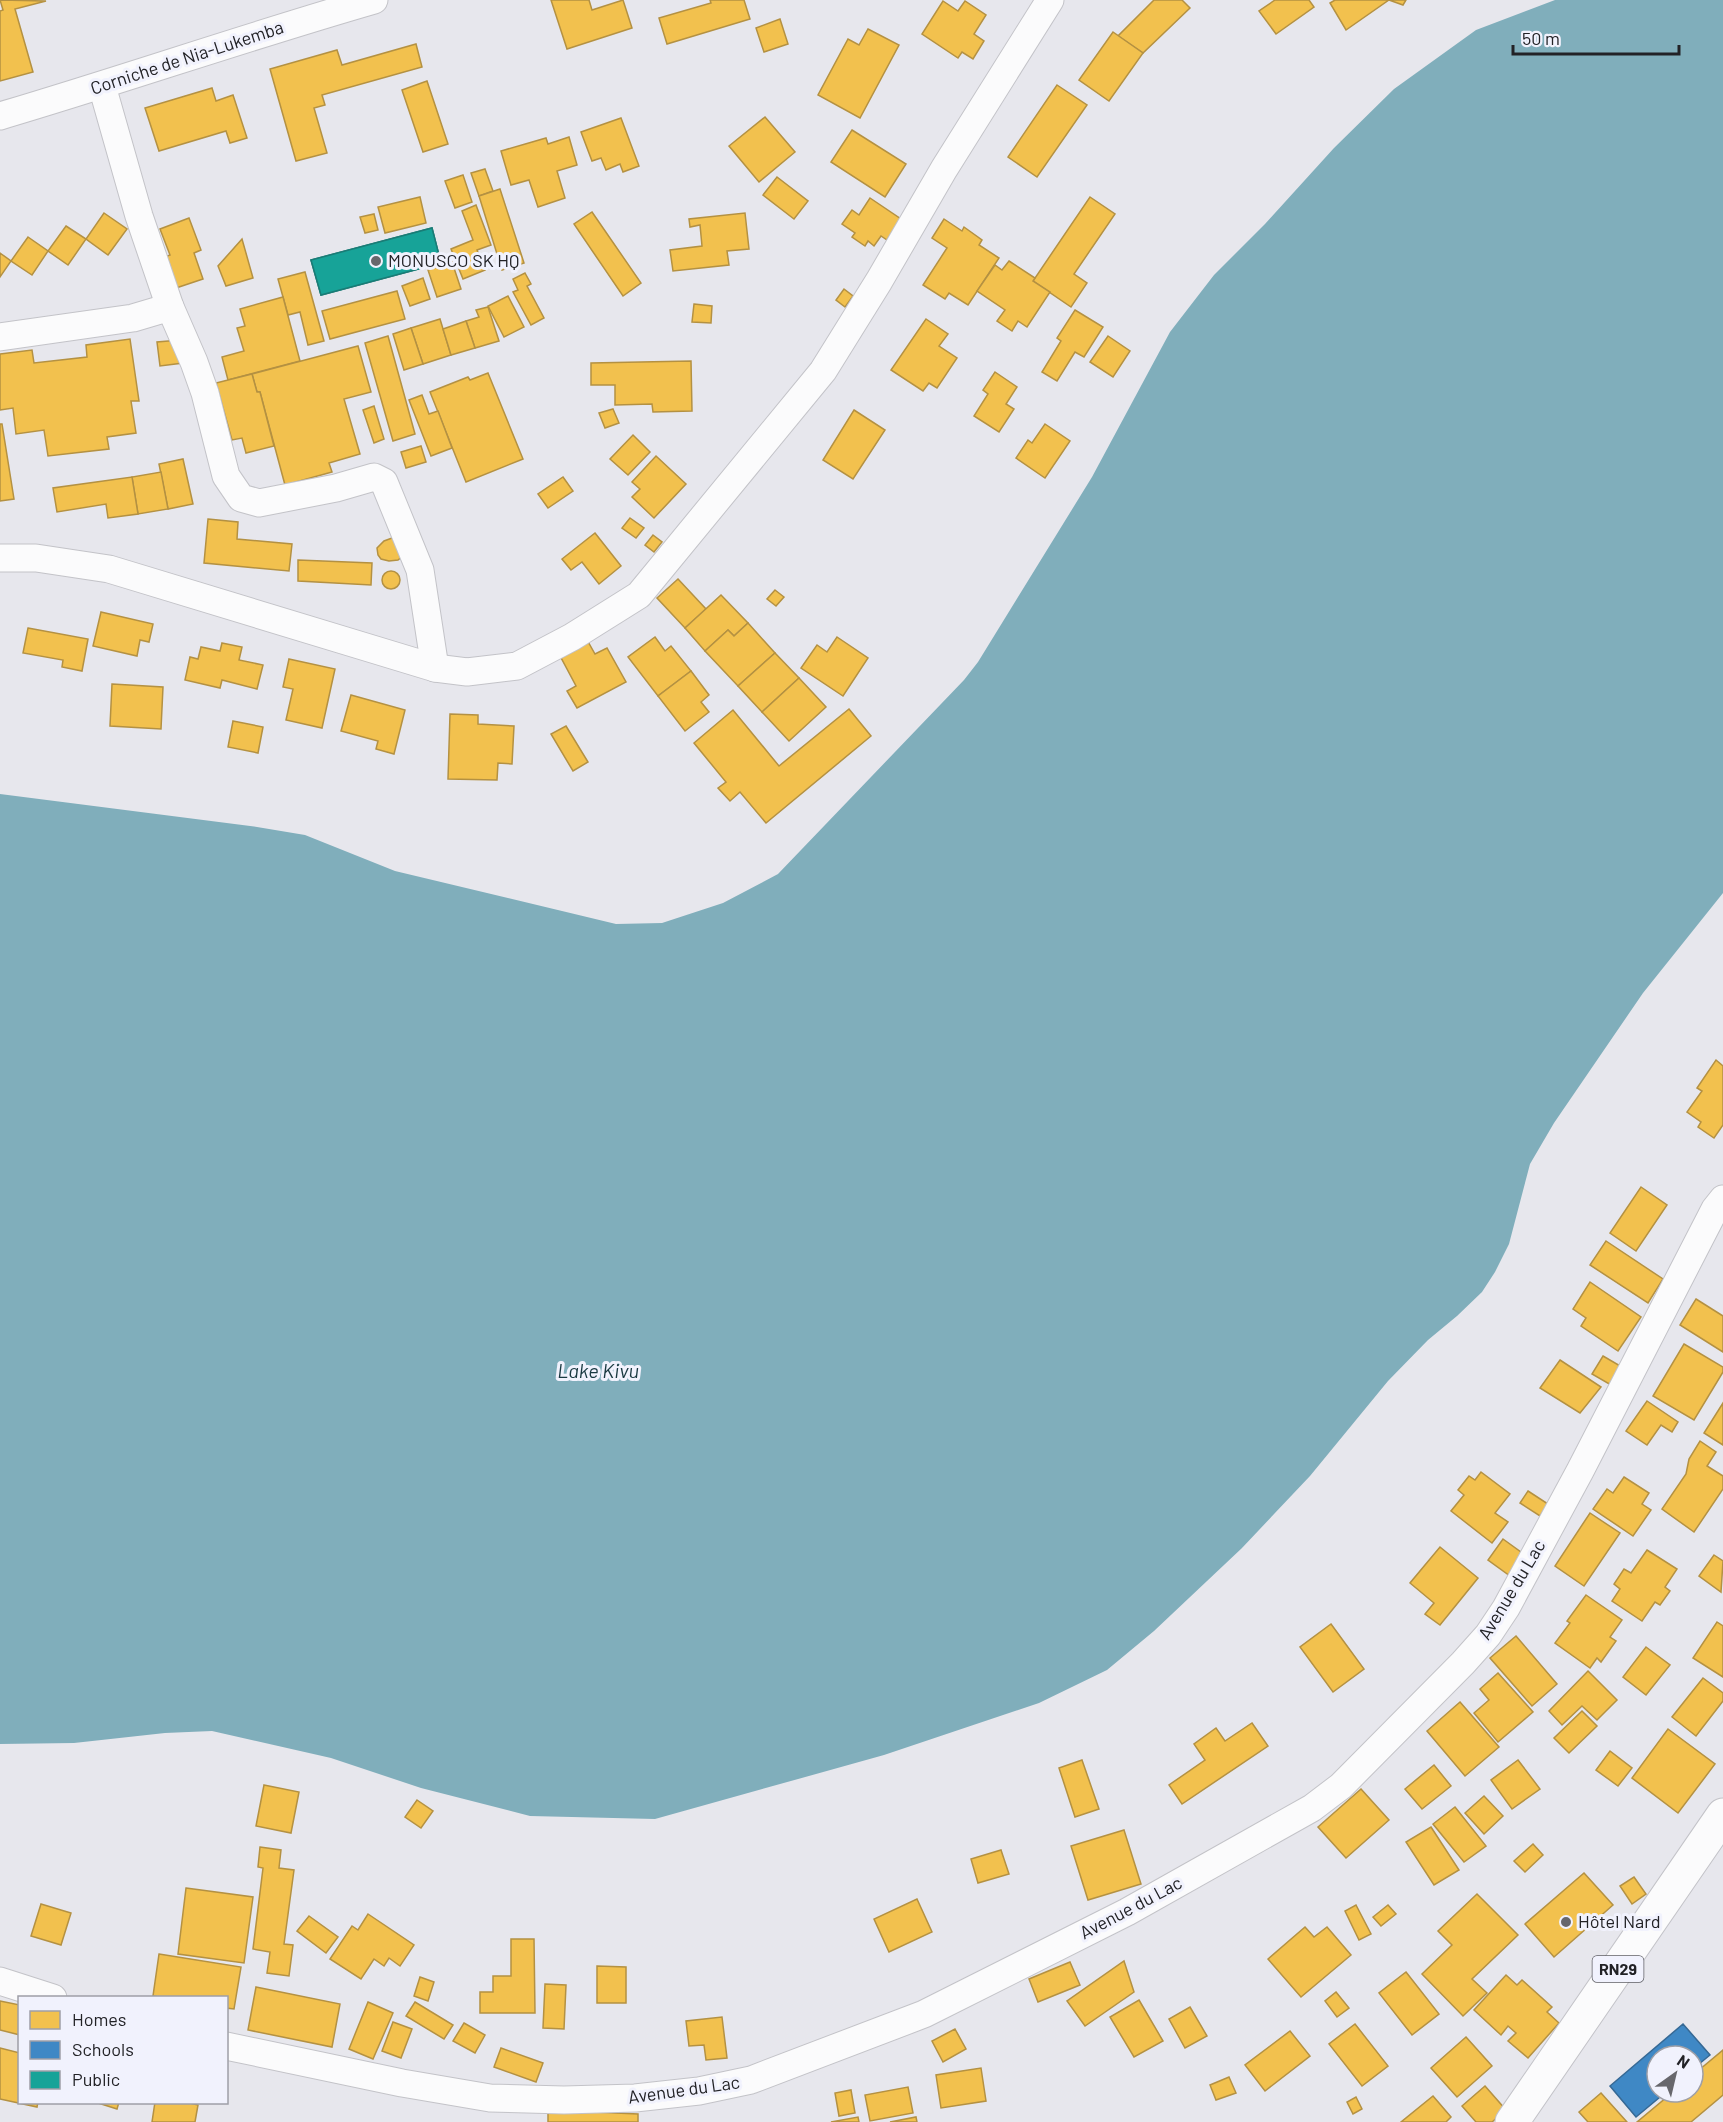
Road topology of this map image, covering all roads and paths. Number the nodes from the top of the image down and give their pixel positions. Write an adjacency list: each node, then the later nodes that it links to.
1 (374, 0): 3 (street, Corniche de Nia-Lukemba)
2 (1050, 0): 8 (street)
3 (102, 86): 4 (street, Corniche de Nia-Lukemba); 5 (street)
4 (0, 116)
5 (170, 307): 6 (street); 8 (street)
6 (0, 337)
7 (0, 558): 8 (street)
8 (435, 668)
9 (1723, 1199): 13 (street, Avenue du Lac)
10 (1723, 1815): 14 (main road, RN29)
11 (0, 1981): 12 (street)
12 (47, 1996)
13 (228, 2046)
14 (1512, 2122)

